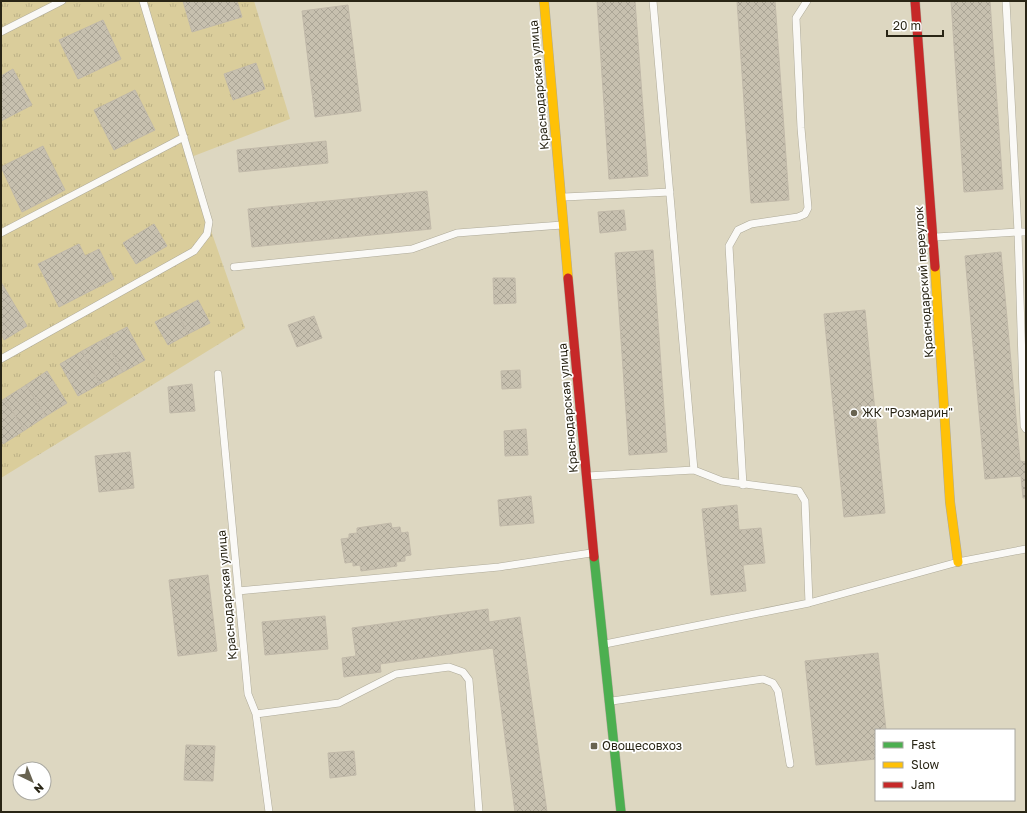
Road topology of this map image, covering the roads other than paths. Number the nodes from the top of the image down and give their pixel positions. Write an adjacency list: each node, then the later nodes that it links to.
1 (62, 1): 8 (lane)
2 (143, 1): 9 (lane)
3 (544, 1): 11 (main road, Краснодарская улица)
4 (653, 1): 10 (lane)
5 (807, 1): 23 (lane)
6 (915, 1): 16 (main road, Краснодарский переулок)
7 (1006, 1): 13 (lane)
8 (1, 32)
9 (184, 137): 15 (lane); 18 (lane)
10 (670, 192): 11 (lane); 21 (lane)
11 (561, 197): 12 (main road, Краснодарская улица)
12 (564, 224): 17 (lane); 22 (main road, Краснодарская улица)
13 (1018, 232): 14 (lane); 16 (lane); 20 (lane)
14 (1026, 232)
15 (1, 233)
16 (933, 237): 26 (main road, Краснодарский переулок)
17 (234, 267)
18 (1, 359)
19 (218, 374): 27 (lane, Краснодарская улица)
20 (1026, 429)
21 (694, 470): 22 (lane); 23 (lane)
22 (586, 476): 25 (main road, Краснодарская улица)
23 (743, 485): 28 (lane)
24 (1026, 549): 26 (lane)
25 (593, 553): 27 (lane); 29 (main road, Краснодарская улица)
26 (958, 562): 28 (lane)
27 (238, 591): 31 (lane, Краснодарская улица)
28 (809, 603): 29 (lane)
29 (603, 644): 30 (main road, Краснодарская улица)
30 (610, 702): 32 (lane); 35 (main road, Краснодарская улица)
31 (256, 714): 33 (lane, Краснодарская улица); 34 (lane)
32 (790, 764)
33 (269, 812)
34 (479, 812)
35 (621, 812)

